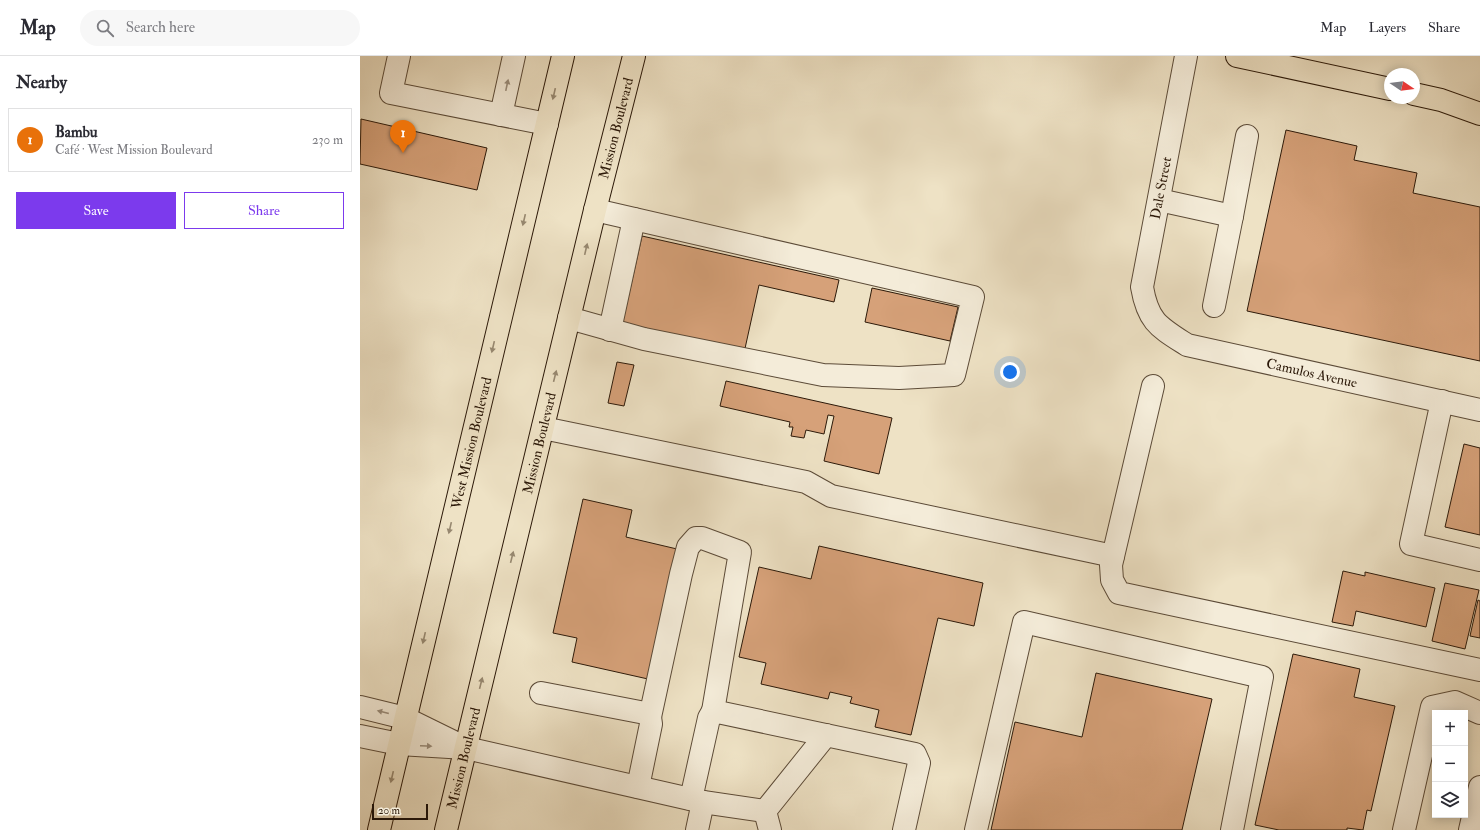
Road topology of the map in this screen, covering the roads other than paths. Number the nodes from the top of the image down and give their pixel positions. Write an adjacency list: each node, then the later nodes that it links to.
1 (399, 56): 10 (street)
2 (514, 56): 10 (street, one-way to 2)
3 (563, 56): 11 (main road, West Mission Boulevard, one-way to 11)
4 (634, 56): 14 (main road, Mission Boulevard)
5 (1186, 56): 13 (street, Dale Street)
6 (1237, 56): 7 (main road)
7 (1384, 88)
8 (1420, 95): 9 (main road)
9 (1480, 114)
10 (501, 115): 11 (street)
11 (547, 124): 33 (main road, West Mission Boulevard, one-way to 33)
12 (1247, 136): 15 (street)
13 (1159, 200): 15 (street); 19 (street, Dale Street)
14 (595, 210): 16 (street); 18 (main road, Mission Boulevard, one-way to 14)
15 (1232, 216): 17 (street)
16 (634, 219): 20 (street); 20 (street)
17 (1214, 306)
18 (569, 318): 20 (street); 24 (main road, Mission Boulevard, one-way to 18)
19 (1152, 318): 22 (street, Camulos Avenue)
20 (610, 330)
21 (1153, 386): 25 (street)
22 (1442, 402): 23 (street, Camulos Avenue); 26 (street)
23 (1480, 410)
24 (543, 428): 25 (street); 37 (main road, Mission Boulevard, one-way to 24)
25 (1114, 556): 27 (street)
26 (1480, 560)
27 (1480, 670)
28 (541, 693): 32 (street)
29 (360, 707): 33 (street, one-way to 29)
30 (714, 710): 32 (street); 34 (street); 40 (street)
31 (1480, 713): 48 (street)
32 (650, 717): 38 (street)
33 (405, 718): 36 (main road, West Mission Boulevard); 37 (street)
34 (826, 735): 41 (street); 45 (street)
35 (360, 736): 36 (street)
36 (399, 744): 37 (street, one-way to 37); 42 (main road, West Mission Boulevard, one-way to 42)
37 (466, 748): 38 (street); 43 (main road, Mission Boulevard)
38 (638, 787): 40 (street)
39 (1480, 787): 49 (street)
40 (697, 800): 41 (street); 44 (street)
41 (768, 821)
42 (379, 830)
43 (446, 830)
44 (697, 830)
45 (904, 830)
46 (976, 830): 47 (street)
47 (1232, 830)
48 (1404, 830)
49 (1470, 830)

